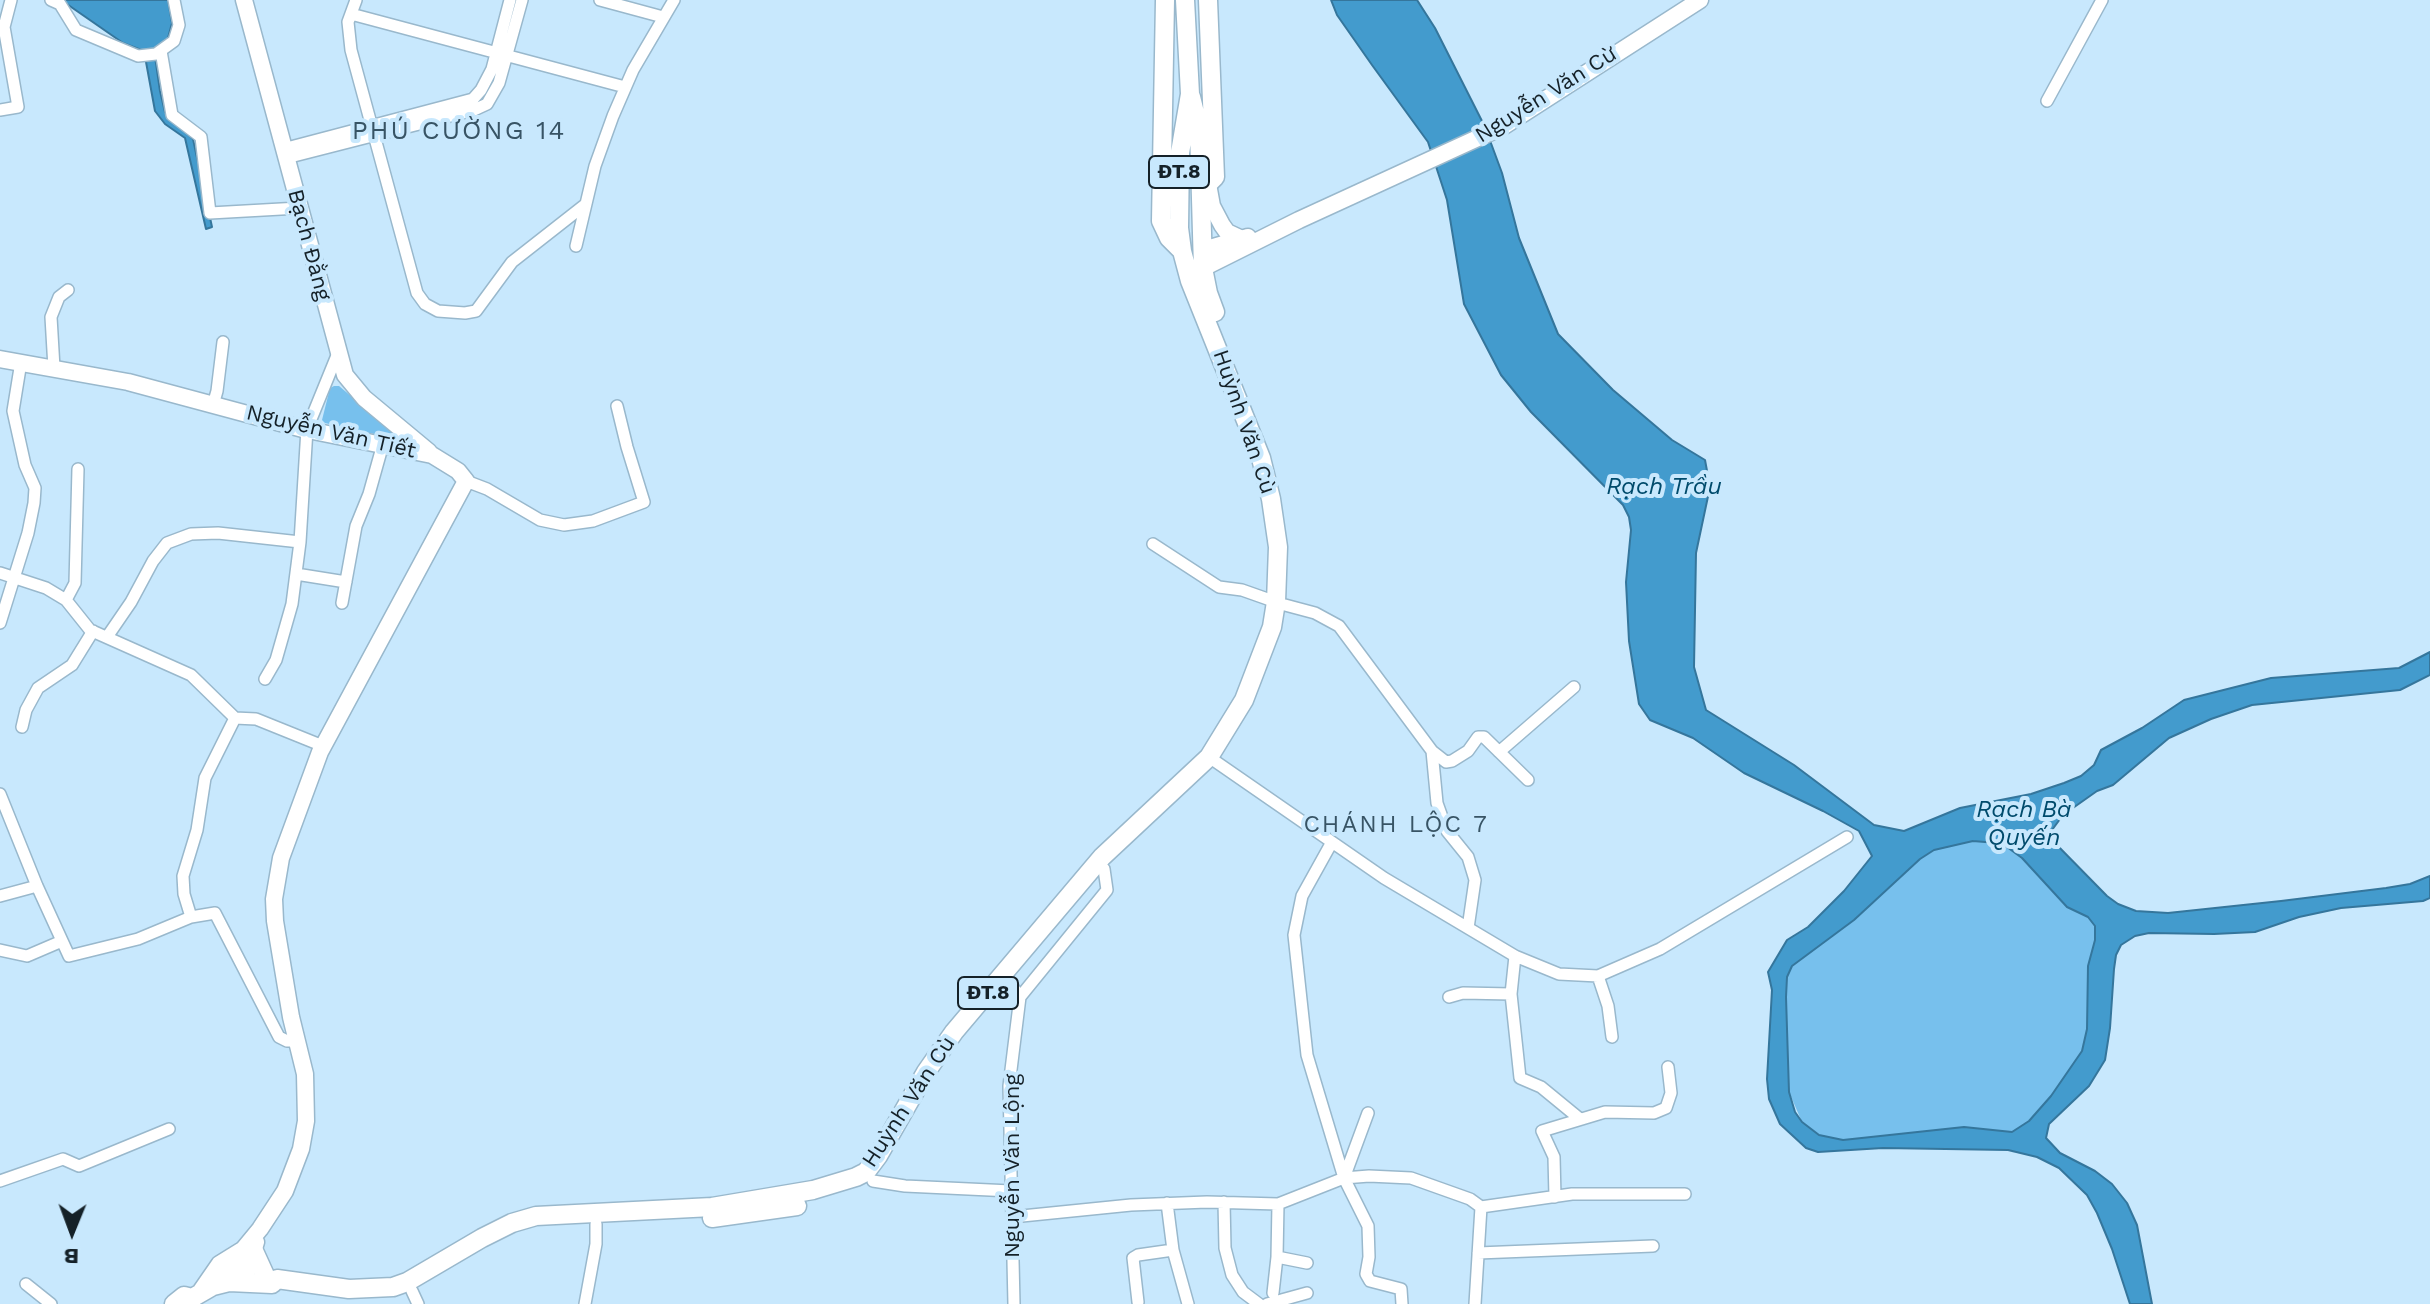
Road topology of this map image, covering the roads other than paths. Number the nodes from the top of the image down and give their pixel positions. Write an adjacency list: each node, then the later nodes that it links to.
1 (11, 0): 22 (street)
2 (51, 0): 17 (street)
3 (174, 0): 17 (street)
4 (244, 0): 24 (street, Bạch Đằng)
5 (356, 0): 15 (street)
6 (510, 0): 18 (street)
7 (522, 0): 18 (street)
8 (600, 0): 16 (street)
9 (674, 0): 16 (street)
10 (1165, 0): 30 (main road)
11 (1185, 0): 20 (main road, ĐT.8)
12 (1208, 0): 25 (main road)
13 (1700, 0): 28 (street, Nguyễn Văn Cừ)
14 (2102, 0): 21 (street)
15 (351, 14): 18 (street); 23 (street)
16 (663, 17): 19 (street)
17 (153, 53): 27 (street)
18 (501, 55): 19 (street); 23 (street)
19 (625, 87): 26 (street)
20 (1190, 94): 25 (main road, ĐT.8); 30 (main road, ĐT.8)
21 (2047, 101)
22 (0, 110)
23 (373, 131): 24 (street); 26 (street)
24 (284, 153): 27 (street, Bạch Đằng)
25 (1205, 192): 29 (street); 32 (main road, ĐT.8)
26 (586, 204): 31 (street)
27 (299, 208): 35 (street, Bạch Đằng)
28 (1299, 220): 29 (street, Nguyễn Văn Cừ); 32 (street, Nguyễn Văn Cừ)
29 (1242, 239): 32 (street, Nguyễn Văn Cừ)
30 (1176, 245): 32 (main road, ĐT.8)
31 (576, 246)
32 (1198, 264): 54 (main road)
33 (68, 290): 38 (street)
34 (223, 342): 39 (street)
35 (338, 353): 41 (street); 43 (street, Bạch Đằng)
36 (0, 359): 37 (street, Nguyễn Văn Tiết)
37 (21, 362): 38 (street, Nguyễn Văn Tiết); 50 (street)
38 (54, 368): 39 (street, Nguyễn Văn Tiết)
39 (213, 405): 41 (street, Nguyễn Văn Tiết)
40 (617, 406): 45 (street, Nguyễn Văn Tiết)
41 (307, 429): 42 (street, Nguyễn Văn Tiết); 46 (street)
42 (383, 444): 43 (street, Nguyễn Văn Tiết); 51 (street)
43 (432, 455): 45 (street, Nguyễn Văn Tiết)
44 (78, 469): 52 (street)
45 (466, 481): 62 (street)
46 (300, 542): 49 (street); 57 (street)
47 (1153, 544): 54 (street)
48 (0, 573): 50 (street)
49 (296, 574): 51 (street); 58 (street)
50 (13, 578): 52 (street); 55 (street)
51 (346, 582): 53 (street)
52 (66, 600): 56 (street)
53 (342, 603)
54 (1281, 604): 63 (street); 65 (main road)
55 (0, 623)
56 (93, 631): 57 (street); 61 (street)
57 (107, 637): 60 (street)
58 (265, 679)
59 (1574, 687): 64 (street)
60 (235, 718): 62 (street); 72 (street)
61 (22, 727)
62 (323, 746): 82 (street)
63 (1432, 751): 64 (street); 73 (street)
64 (1499, 752): 66 (street)
65 (1212, 758): 69 (street); 78 (main road)
66 (1528, 780)
67 (0, 794): 70 (street)
68 (1847, 837): 77 (street)
69 (1332, 842): 73 (street); 87 (street)
70 (37, 886): 71 (street); 74 (street)
71 (0, 896)
72 (191, 917): 74 (street); 82 (street)
73 (1468, 928): 76 (street)
74 (62, 941): 75 (street)
75 (0, 950)
76 (1515, 956): 77 (street); 79 (street)
77 (1598, 976): 81 (street)
78 (1011, 985): 88 (main road); 90 (street, Nguyễn Văn Lộng)
79 (1511, 994): 80 (street); 85 (street)
80 (1449, 997)
81 (1612, 1037)
82 (297, 1041): 101 (street)
83 (1668, 1067): 85 (street)
84 (1368, 1113): 87 (street)
85 (1580, 1119): 92 (street)
86 (169, 1129): 89 (street)
87 (1344, 1178): 95 (street); 96 (street); 119 (street)
88 (865, 1179): 90 (street); 98 (main road); 109 (main road, Huỳnh Văn Cù)
89 (0, 1181)
90 (1011, 1191): 97 (street, Nguyễn Văn Lộng)
91 (1685, 1194): 92 (street)
92 (1555, 1197): 96 (street)
93 (1224, 1202): 94 (street); 95 (street); 118 (street)
94 (1167, 1203): 97 (street); 100 (street)
95 (1278, 1204): 103 (street)
96 (1481, 1207): 102 (street)
97 (1012, 1217): 116 (street, Nguyễn Văn Lộng)
98 (596, 1224): 110 (main road); 115 (street)
99 (1653, 1246): 102 (street)
100 (1173, 1250): 113 (street); 117 (street)
101 (247, 1252): 105 (street); 107 (main road); 112 (main road)
102 (1478, 1253): 120 (street)
103 (1277, 1257): 104 (street); 111 (street)
104 (1307, 1263)
105 (236, 1282): 107 (main road); 112 (main road)
106 (26, 1284): 114 (street)
107 (271, 1284): 109 (main road)
108 (1307, 1293): 111 (street)
109 (348, 1297): 110 (main road)
110 (415, 1297)
111 (1270, 1299)
112 (190, 1300)
113 (1138, 1302)
114 (51, 1304)
115 (585, 1304)
116 (1014, 1304)
117 (1188, 1304)
118 (1259, 1304)
119 (1402, 1304)
120 (1475, 1304)

